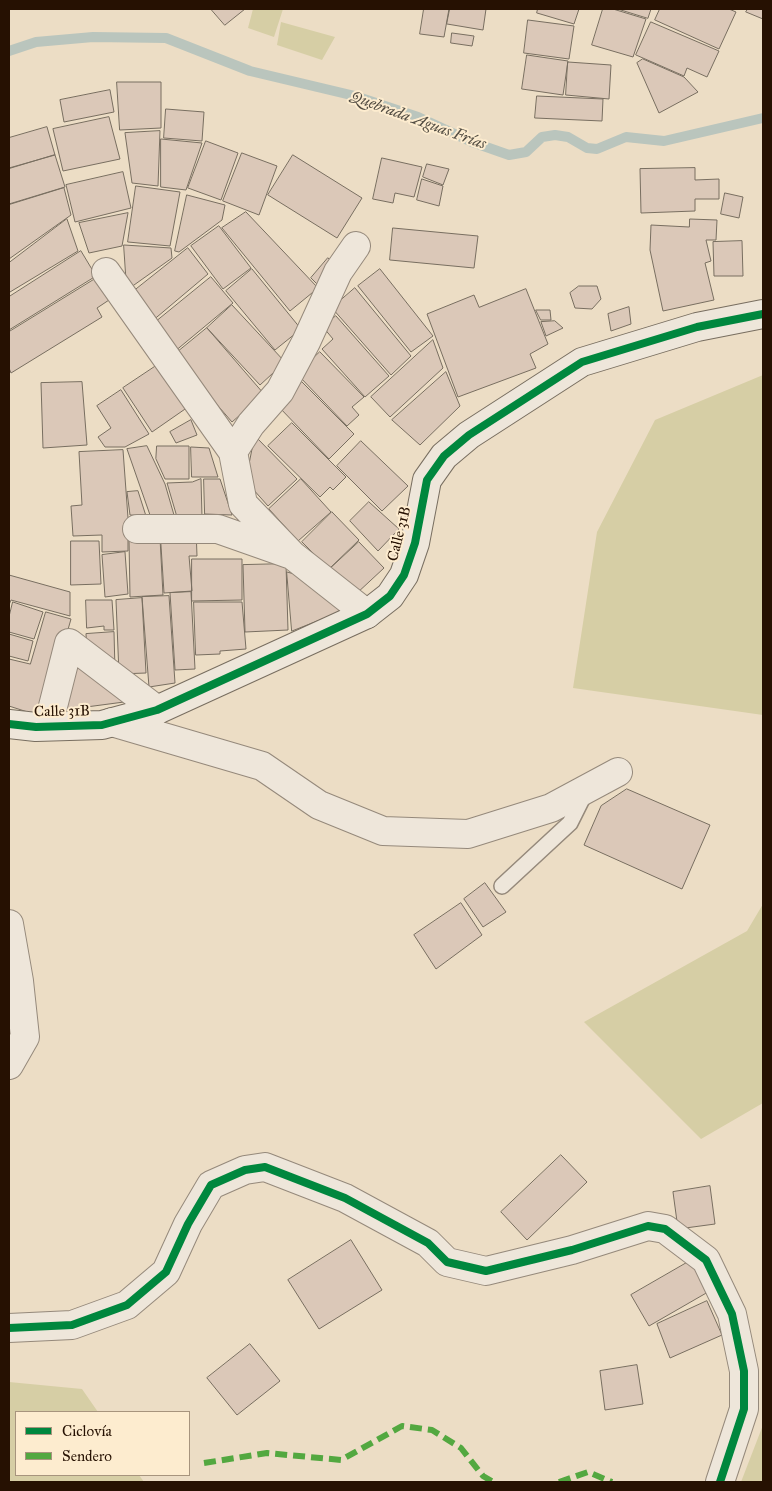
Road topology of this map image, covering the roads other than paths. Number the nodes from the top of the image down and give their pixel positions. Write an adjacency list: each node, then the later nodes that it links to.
1 (356, 246): 4 (street)
2 (106, 272): 4 (street)
3 (763, 314): 7 (street, Calle 31B)
4 (233, 452): 6 (street)
5 (137, 529): 6 (street)
6 (292, 555): 7 (street)
7 (367, 614): 8 (street, Calle 31B)
8 (157, 710): 9 (street, Calle 31B); 11 (street)
9 (112, 722): 11 (street, Calle 31B); 13 (street)
10 (9, 724): 11 (street, Calle 31B)
11 (48, 726)
12 (618, 772): 13 (street)
13 (586, 789): 14 (lane)
14 (502, 886)
15 (9, 924): 16 (street)
16 (9, 1065)
17 (9, 1328): 18 (street)
18 (720, 1482)

